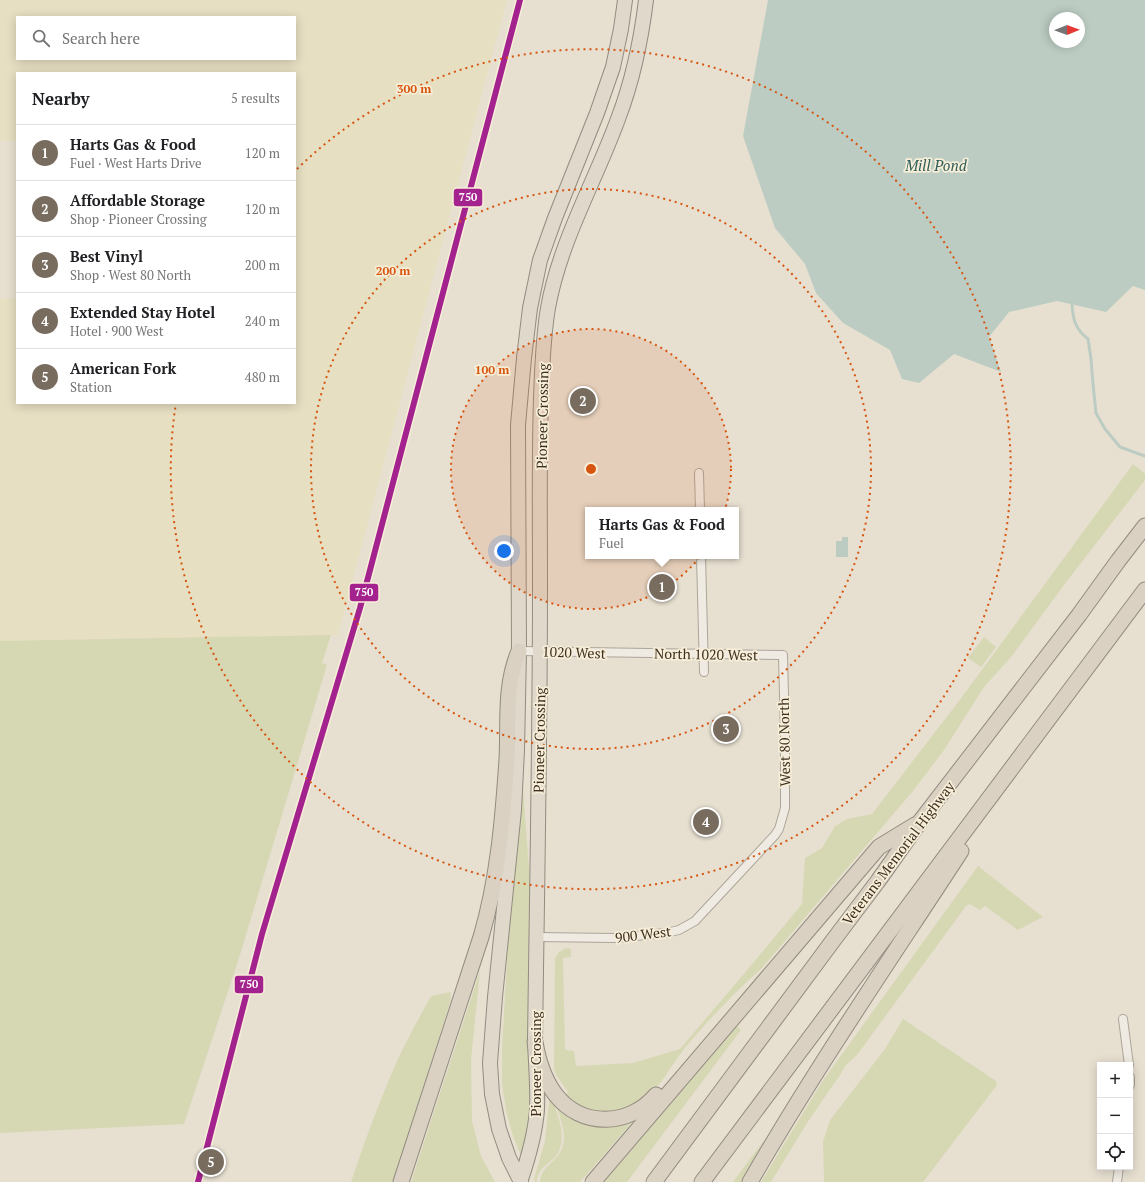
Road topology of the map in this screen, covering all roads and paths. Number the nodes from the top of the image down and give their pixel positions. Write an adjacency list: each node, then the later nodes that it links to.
1 (625, 0): 8 (highway, Pioneer Crossing)
2 (646, 0): 9 (highway, Pioneer Crossing)
3 (699, 473): 4 (street)
4 (700, 507)
5 (1145, 526): 15 (highway, Veterans Memorial Highway)
6 (701, 559): 11 (street)
7 (1145, 590): 14 (highway)
8 (519, 650): 9 (street, 1020 West); 23 (highway, Pioneer Crossing); 24 (highway)
9 (540, 650): 10 (street, 1020 West); 17 (highway, Pioneer Crossing)
10 (629, 653): 11 (street, North 1020 West)
11 (704, 655): 12 (street, North 1020 West); 13 (street)
12 (782, 655): 16 (street, West 80 North)
13 (704, 672)
14 (1044, 725): 27 (highway); 28 (highway)
15 (919, 823): 18 (highway); 26 (highway, Veterans Memorial Highway)
16 (779, 829): 17 (street, 900 West)
17 (536, 938): 20 (highway, Pioneer Crossing)
18 (741, 1007): 20 (highway); 25 (highway)
19 (1124, 1019): 21 (street)
20 (535, 1042): 23 (highway, Pioneer Crossing)
21 (1129, 1062)
22 (1119, 1170): 29 (street)
23 (521, 1181)
24 (401, 1182)
25 (592, 1182)
26 (654, 1182)
27 (702, 1182)
28 (750, 1182)
29 (1117, 1182)

